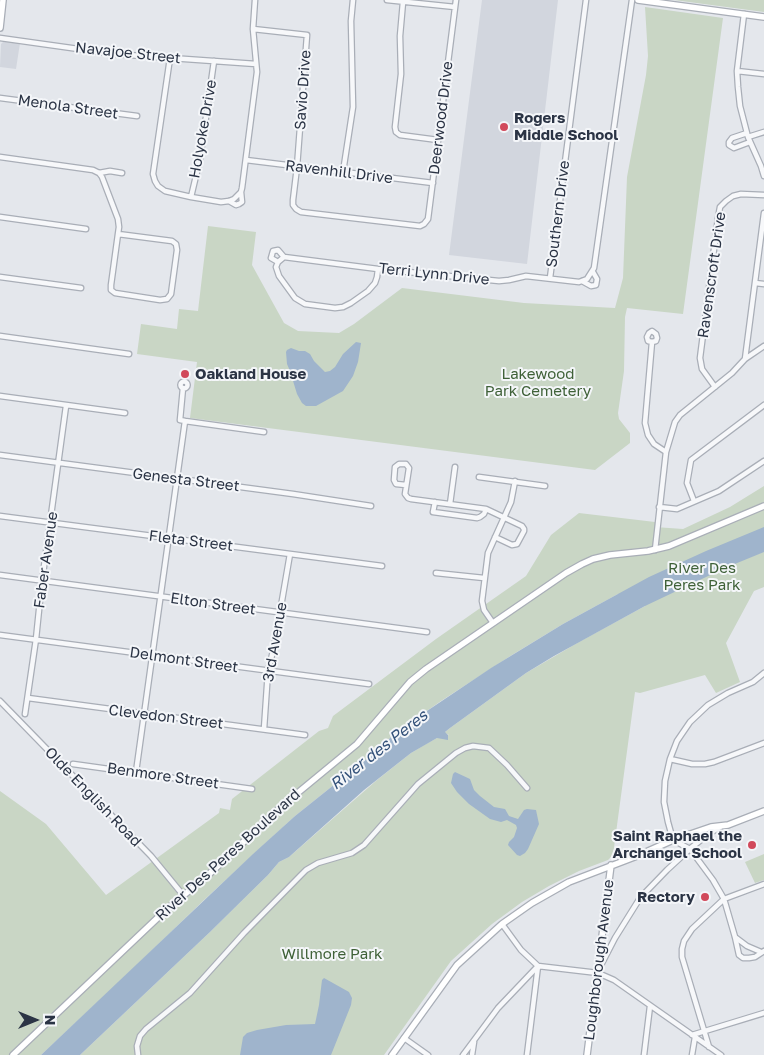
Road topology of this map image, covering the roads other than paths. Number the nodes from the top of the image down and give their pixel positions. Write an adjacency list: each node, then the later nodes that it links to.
1 (3, 0): 13 (main road)
2 (255, 0): 14 (street)
3 (353, 0): 31 (street)
4 (387, 0): 9 (street)
5 (456, 0): 10 (street, Deerwood Drive)
6 (586, 0): 47 (street, Southern Drive)
7 (632, 0): 45 (street, Terri Lynn Drive)
8 (638, 0): 11 (main road)
9 (402, 2): 10 (street); 25 (street)
10 (455, 8): 25 (street, Deerwood Drive)
11 (744, 14): 12 (main road); 19 (street)
12 (764, 17)
13 (0, 28)
14 (253, 28): 18 (street); 28 (street, Savio Drive)
15 (0, 38): 16 (street, Navajoe Street)
16 (170, 58): 17 (street, Navajoe Street); 35 (street)
17 (214, 61): 18 (street, Navajoe Street); 35 (street, Holyoke Drive)
18 (256, 64): 27 (street)
19 (738, 71): 20 (street); 24 (street)
20 (764, 74)
21 (0, 98): 22 (street, Menola Street)
22 (137, 116)
23 (764, 132): 24 (street)
24 (748, 137): 32 (street)
25 (438, 140): 33 (street, Deerwood Drive)
26 (0, 158): 29 (street)
27 (246, 160): 28 (street, Ravenhill Drive); 35 (street)
28 (297, 167): 31 (street, Ravenhill Drive); 39 (street, Savio Drive)
29 (99, 172): 30 (street); 41 (street)
30 (122, 172)
31 (343, 172): 33 (street, Ravenhill Drive)
32 (764, 176)
33 (432, 184): 39 (street, Deerwood Drive)
34 (764, 195): 57 (street, Ravenscroft Drive)
35 (191, 197)
36 (764, 213): 38 (street)
37 (0, 217): 40 (street)
38 (764, 220): 49 (street)
39 (415, 227)
40 (86, 229)
41 (118, 234): 41 (street)
42 (284, 257): 43 (street); 43 (street, Terri Lynn Drive); 44 (street, Terri Lynn Drive)
43 (278, 262): 44 (street)
44 (378, 269): 47 (street, Terri Lynn Drive)
45 (593, 272): 48 (street); 48 (street, Terri Lynn Drive)
46 (0, 277): 51 (street)
47 (550, 278): 48 (street, Terri Lynn Drive)
48 (582, 281)
49 (755, 283): 50 (street); 56 (street)
50 (764, 284)
51 (82, 288)
52 (0, 336): 55 (street)
53 (652, 342): 65 (street)
54 (764, 346): 56 (street)
55 (129, 354)
56 (745, 359): 57 (street)
57 (715, 387): 65 (street)
58 (183, 388): 63 (street)
59 (0, 396): 61 (street)
60 (764, 405): 75 (street)
61 (66, 406): 62 (street); 68 (street, Faber Avenue)
62 (125, 413)
63 (185, 421): 64 (street); 71 (street)
64 (264, 432)
65 (666, 452): 80 (street)
66 (0, 455): 68 (street, Genesta Street)
67 (764, 461): 75 (street)
68 (58, 464): 71 (street, Genesta Street); 84 (street, Faber Avenue)
69 (455, 467): 77 (street)
70 (479, 477): 72 (street)
71 (176, 479): 78 (street, Genesta Street); 86 (street)
72 (515, 481): 74 (street); 83 (street)
73 (406, 485): 73 (street); 76 (street)
74 (545, 486)
75 (694, 501): 80 (street)
76 (435, 502): 77 (street); 81 (street)
77 (450, 504): 81 (street)
78 (371, 506)
79 (764, 506): 87 (main road, River Des Peres Boulevard)
80 (660, 507): 87 (street)
81 (486, 509): 83 (street)
82 (0, 516): 84 (street, Fleta Street)
83 (504, 517): 85 (street); 85 (street)
84 (50, 523): 86 (street, Fleta Street); 93 (street, Faber Avenue)
85 (495, 537): 92 (street)
86 (168, 538): 88 (street, Fleta Street); 94 (street)
87 (655, 550): 96 (main road, River Des Peres Boulevard)
88 (290, 554): 89 (street, Fleta Street); 95 (street, 3rd Avenue)
89 (382, 566)
90 (436, 573): 92 (street)
91 (0, 575): 93 (street, Elton Street)
92 (484, 578): 96 (street)
93 (42, 581): 94 (street, Elton Street); 99 (street, Faber Avenue)
94 (160, 596): 95 (street, Elton Street); 100 (street)
95 (280, 613): 97 (street, Elton Street); 101 (street, 3rd Avenue)
96 (493, 623): 122 (main road, River Des Peres Boulevard)
97 (427, 632)
98 (0, 635): 99 (street, Delmont Street)
99 (36, 640): 100 (street, Delmont Street); 104 (street, Faber Avenue)
100 (152, 655): 101 (street, Delmont Street); 107 (street)
101 (268, 671): 103 (street, Delmont Street); 108 (street, 3rd Avenue)
102 (764, 673): 111 (street)
103 (369, 684)
104 (28, 698): 106 (street, Faber Avenue); 107 (street, Clevedon Street)
105 (0, 701): 122 (street, Olde English Road)
106 (25, 714)
107 (144, 714): 108 (street, Clevedon Street); 113 (street)
108 (264, 730): 109 (street, Clevedon Street)
109 (305, 735)
110 (764, 743): 111 (street)
111 (670, 759): 118 (street)
112 (73, 764): 113 (street, Benmore Street)
113 (136, 772): 114 (street, Benmore Street)
114 (252, 788)
115 (527, 788): 137 (street)
116 (764, 811): 117 (main road)
117 (720, 827): 118 (main road); 119 (street)
118 (673, 840): 119 (street); 120 (main road)
119 (690, 849): 123 (street); 128 (street)
120 (611, 866): 124 (main road); 128 (main road, Loughborough Avenue)
121 (764, 884): 123 (street)
122 (183, 895): 136 (main road, River Des Peres Boulevard)
123 (724, 899): 125 (street); 131 (street)
124 (502, 924): 127 (street); 133 (main road)
125 (735, 937): 126 (street); 126 (street)
126 (762, 951)
127 (538, 966): 128 (street); 134 (street); 142 (street)
128 (598, 973): 129 (street); 143 (main road, Loughborough Avenue)
129 (650, 1006): 132 (street); 144 (street)
130 (764, 1013): 131 (street)
131 (705, 1031): 132 (street); 135 (street)
132 (693, 1036): 135 (street); 145 (street)
133 (404, 1038): 138 (main road); 139 (street)
134 (474, 1039): 140 (street); 141 (street)
135 (709, 1047): 146 (street)
136 (13, 1055)
137 (138, 1055)
138 (392, 1055)
139 (428, 1055)
140 (463, 1055)
141 (472, 1055)
142 (528, 1055)
143 (588, 1055)
144 (644, 1055)
145 (692, 1055)
146 (721, 1055)

